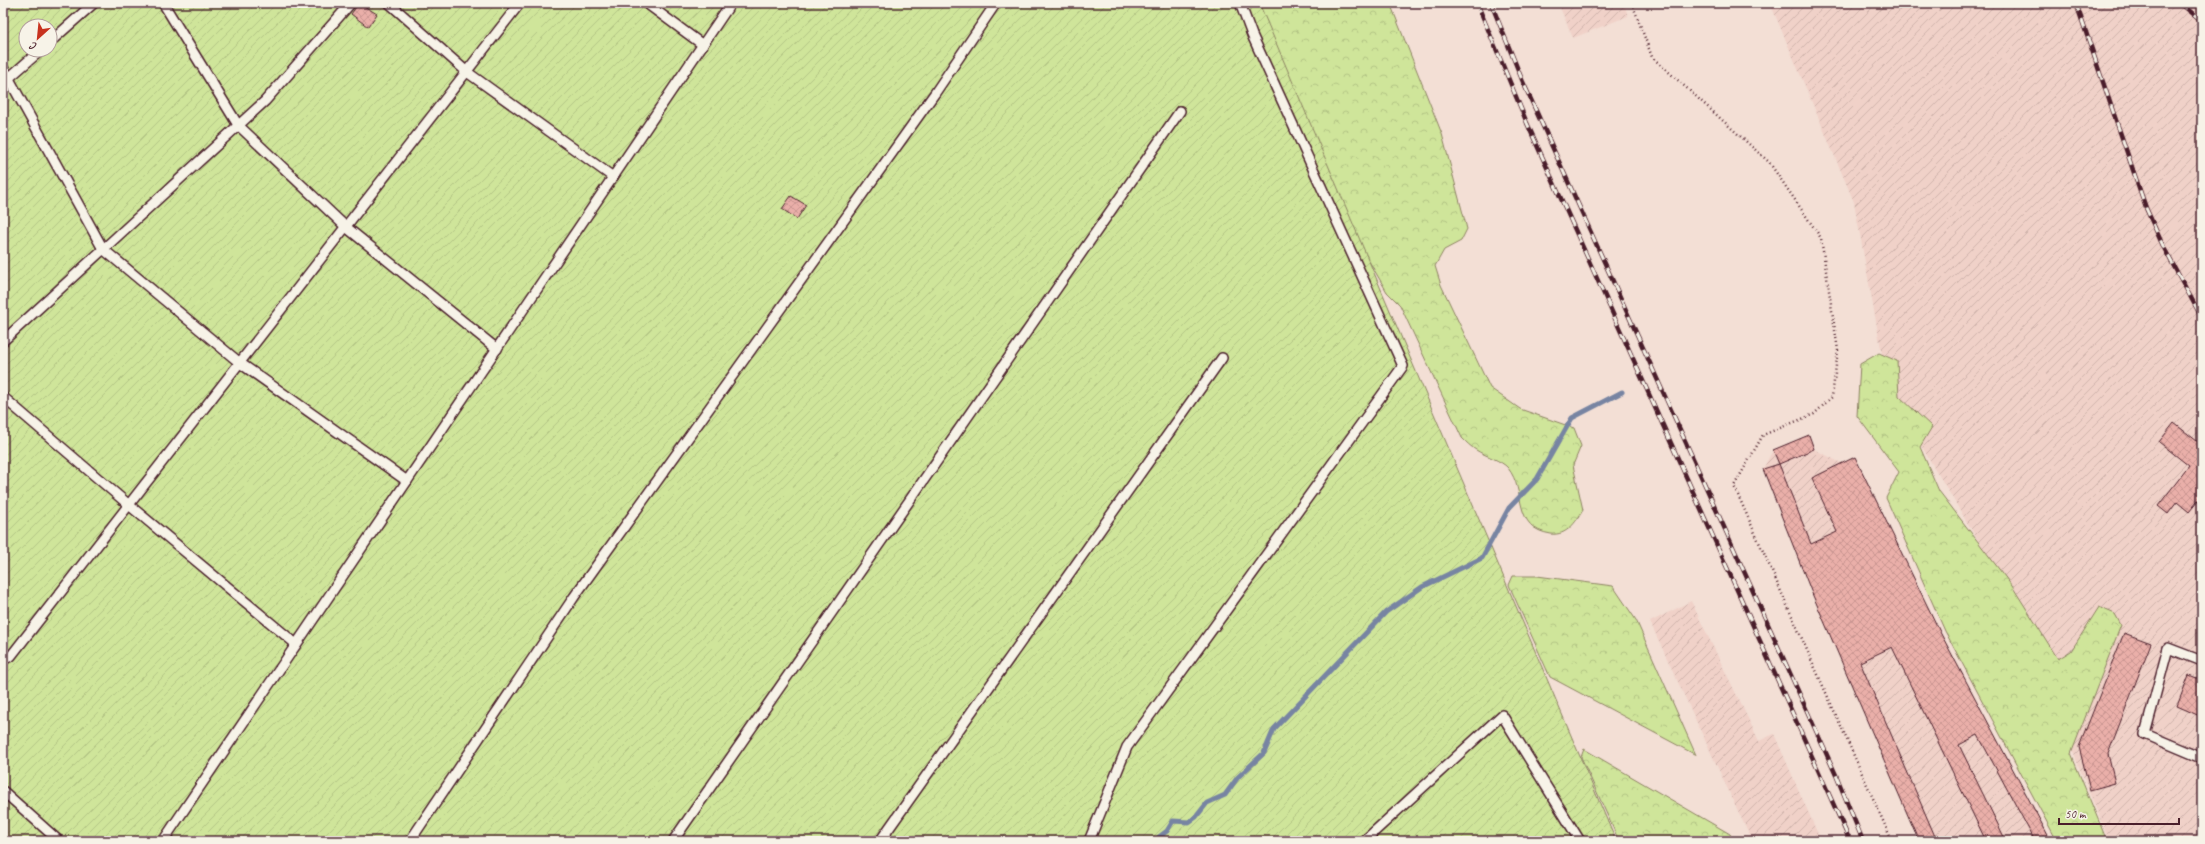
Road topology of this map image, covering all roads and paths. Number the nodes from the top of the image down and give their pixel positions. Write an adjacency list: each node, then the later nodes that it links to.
1 (94, 3): 11 (lane)
2 (163, 3): 18 (lane)
3 (351, 3): 18 (lane)
4 (389, 3): 15 (lane)
5 (520, 3): 15 (lane)
6 (646, 3): 12 (lane)
7 (731, 3): 12 (lane)
8 (996, 3): 36 (lane)
9 (1240, 3): 39 (lane)
10 (1632, 3): 42 (path)
11 (58, 35)
12 (703, 45): 19 (lane)
13 (32, 58): 16 (lane)
14 (3, 68): 16 (lane)
15 (467, 72): 19 (lane); 20 (lane)
16 (6, 80): 21 (lane)
17 (1180, 111): 37 (lane)
18 (238, 125): 20 (lane); 21 (lane)
19 (613, 177): 23 (lane)
20 (346, 227): 23 (lane); 25 (lane)
21 (103, 249): 22 (lane); 25 (lane)
22 (3, 341)
23 (497, 349): 27 (lane)
24 (1222, 358): 38 (lane)
25 (240, 363): 27 (lane); 28 (lane)
26 (3, 397): 28 (lane)
27 (407, 481): 29 (lane)
28 (129, 505): 29 (lane); 30 (lane)
29 (296, 644): 35 (lane)
30 (3, 660)
31 (2202, 661): 32 (lane)
32 (2202, 758)
33 (3, 791): 34 (lane)
34 (60, 841)
35 (163, 841)
36 (410, 841)
37 (673, 841)
38 (880, 841)
39 (1089, 841)
40 (1364, 841): 41 (lane)
41 (1580, 841)
42 (1892, 841)

